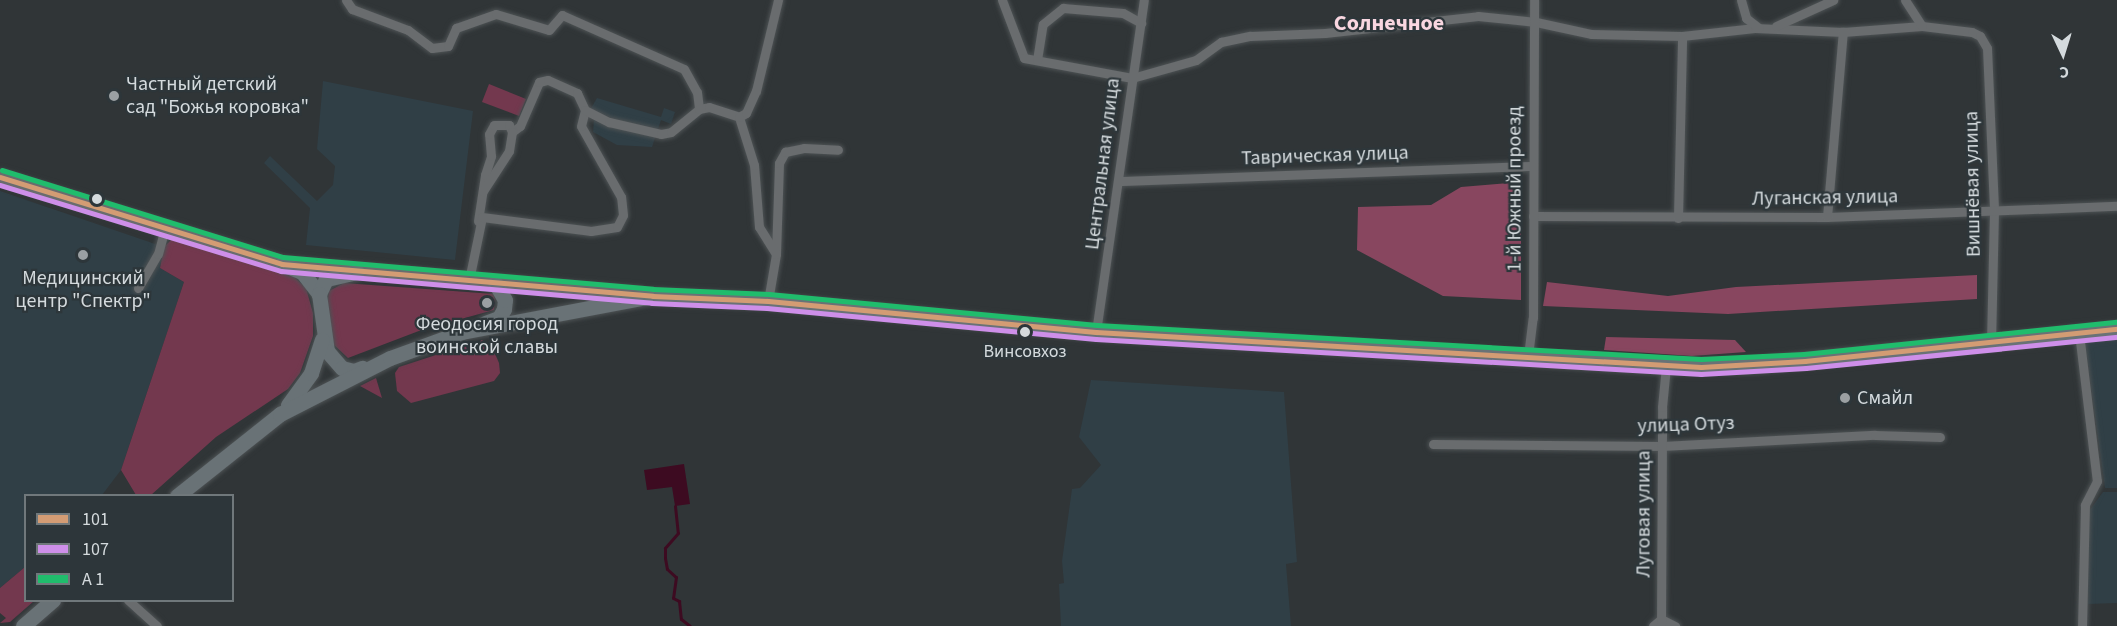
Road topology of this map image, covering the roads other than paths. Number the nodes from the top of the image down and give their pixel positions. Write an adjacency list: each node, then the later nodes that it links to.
1 (346, 0): 17 (street)
2 (777, 0): 19 (street)
3 (1002, 0): 15 (street)
4 (1144, 0): 10 (street, Центральная улица)
5 (1534, 0): 9 (street, 1-й Южный проезд)
6 (1741, 0): 12 (street)
7 (1833, 0): 12 (street)
8 (1905, 0): 11 (street)
9 (1536, 22): 14 (street); 16 (street); 22 (street, 1-й Южный проезд)
10 (1141, 23): 15 (street); 16 (street, Центральная улица)
11 (1922, 26): 13 (street); 27 (street, Вишнёвая улица)
12 (1755, 28): 13 (street); 14 (street)
13 (1843, 32): 29 (street)
14 (1682, 36): 30 (street)
15 (1037, 60): 16 (street)
16 (1132, 78): 24 (street, Центральная улица)
17 (699, 109): 18 (street); 19 (street)
18 (585, 110): 20 (street); 31 (street)
19 (739, 117): 33 (street)
20 (513, 132): 25 (street); 25 (street)
21 (838, 150): 33 (street)
22 (1532, 166): 24 (street, Таврическая улица); 28 (street, 1-й Южный проезд)
23 (0, 177): 32 (main road)
24 (1120, 181): 44 (street, Центральная улица)
25 (483, 191): 31 (street)
26 (2117, 206): 27 (street, Луганская улица)
27 (1994, 211): 29 (street, Луганская улица); 47 (street, Вишнёвая улица)
28 (1533, 216): 30 (street, Луганская улица); 48 (street, 1-й Южный проезд)
29 (1827, 216): 30 (street, Луганская улица)
30 (1678, 218)
31 (478, 221): 36 (street)
32 (165, 228): 34 (main road); 38 (street)
33 (776, 254): 41 (street)
34 (282, 264): 35 (main road); 39 (main road)
35 (357, 272): 36 (main road); 39 (main road)
36 (469, 280): 37 (main road)
37 (495, 283): 40 (main road); 42 (main road)
38 (138, 288)
39 (319, 294): 46 (main road)
40 (653, 296): 41 (main road); 42 (main road)
41 (768, 301): 44 (main road)
42 (483, 327): 49 (main road)
43 (2117, 329): 45 (main road)
44 (1096, 332): 48 (main road)
45 (2079, 333): 47 (main road); 59 (street)
46 (322, 340): 49 (main road); 51 (main road)
47 (1991, 341): 50 (main road)
48 (1528, 356): 50 (main road)
49 (390, 358): 51 (main road)
50 (1666, 366): 54 (street, Луговая улица)
51 (280, 414): 55 (main road)
52 (1940, 437): 54 (street, улица Отуз)
53 (1433, 444): 54 (street, улица Отуз)
54 (1662, 446): 58 (street, Луговая улица)
55 (178, 494)
56 (51, 602): 60 (main road)
57 (130, 602): 61 (street)
58 (1661, 622): 62 (street); 63 (street)
59 (2081, 624)
60 (23, 626)
61 (157, 626)
62 (1653, 626)
63 (1675, 626)

